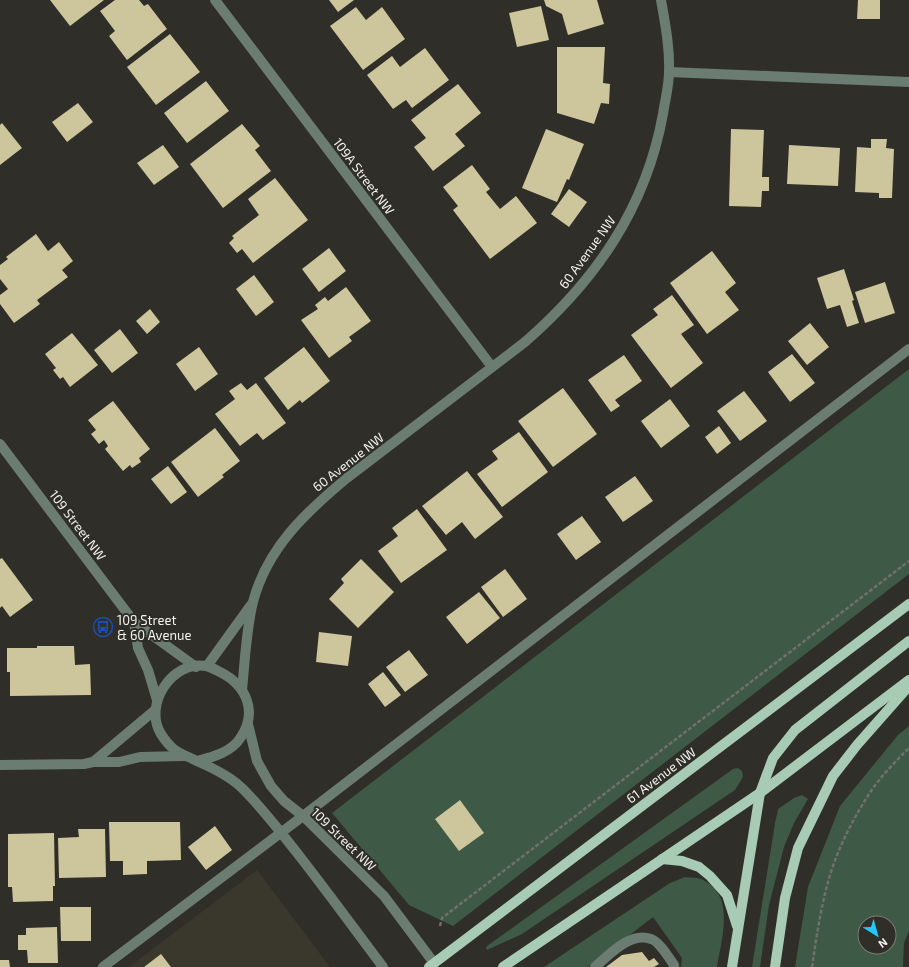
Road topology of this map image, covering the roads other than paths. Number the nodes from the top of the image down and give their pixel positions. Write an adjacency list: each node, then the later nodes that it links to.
1 (215, 0): 6 (street, 109A Street NW)
2 (661, 0): 3 (street, 60 Avenue NW)
3 (669, 72): 4 (street); 6 (street, 60 Avenue NW)
4 (909, 82)
5 (909, 349): 25 (street)
6 (492, 367): 8 (street, 60 Avenue NW)
7 (0, 444): 10 (street, 109 Street NW)
8 (253, 601): 12 (street, 60 Avenue NW); 16 (street, 60 Avenue NW)
9 (909, 604): 29 (main road, 61 Avenue NW)
10 (134, 622): 13 (street, 109 Street NW); 17 (street, 109 Street NW)
11 (909, 641): 24 (main road)
12 (206, 666): 13 (street); 16 (street)
13 (196, 667): 17 (street)
14 (909, 680): 24 (main road)
15 (909, 686): 36 (main road)
16 (242, 690): 19 (street)
17 (158, 700): 18 (street)
18 (155, 710): 20 (street); 22 (street)
19 (248, 724): 21 (street); 25 (street, 109 Street NW)
20 (184, 756): 21 (street); 22 (street)
21 (197, 761): 26 (street)
22 (93, 762): 23 (street)
23 (0, 765)
24 (760, 793): 27 (main road); 28 (main road)
25 (303, 816): 26 (street); 29 (street, 109 Street NW)
26 (281, 832): 30 (street); 31 (street)
27 (662, 859): 28 (main road); 32 (main road)
28 (738, 930): 35 (main road)
29 (433, 966)
30 (103, 967)
31 (383, 967)
32 (502, 967)
33 (595, 967): 34 (street)
34 (674, 967)
35 (732, 967)
36 (775, 967)

